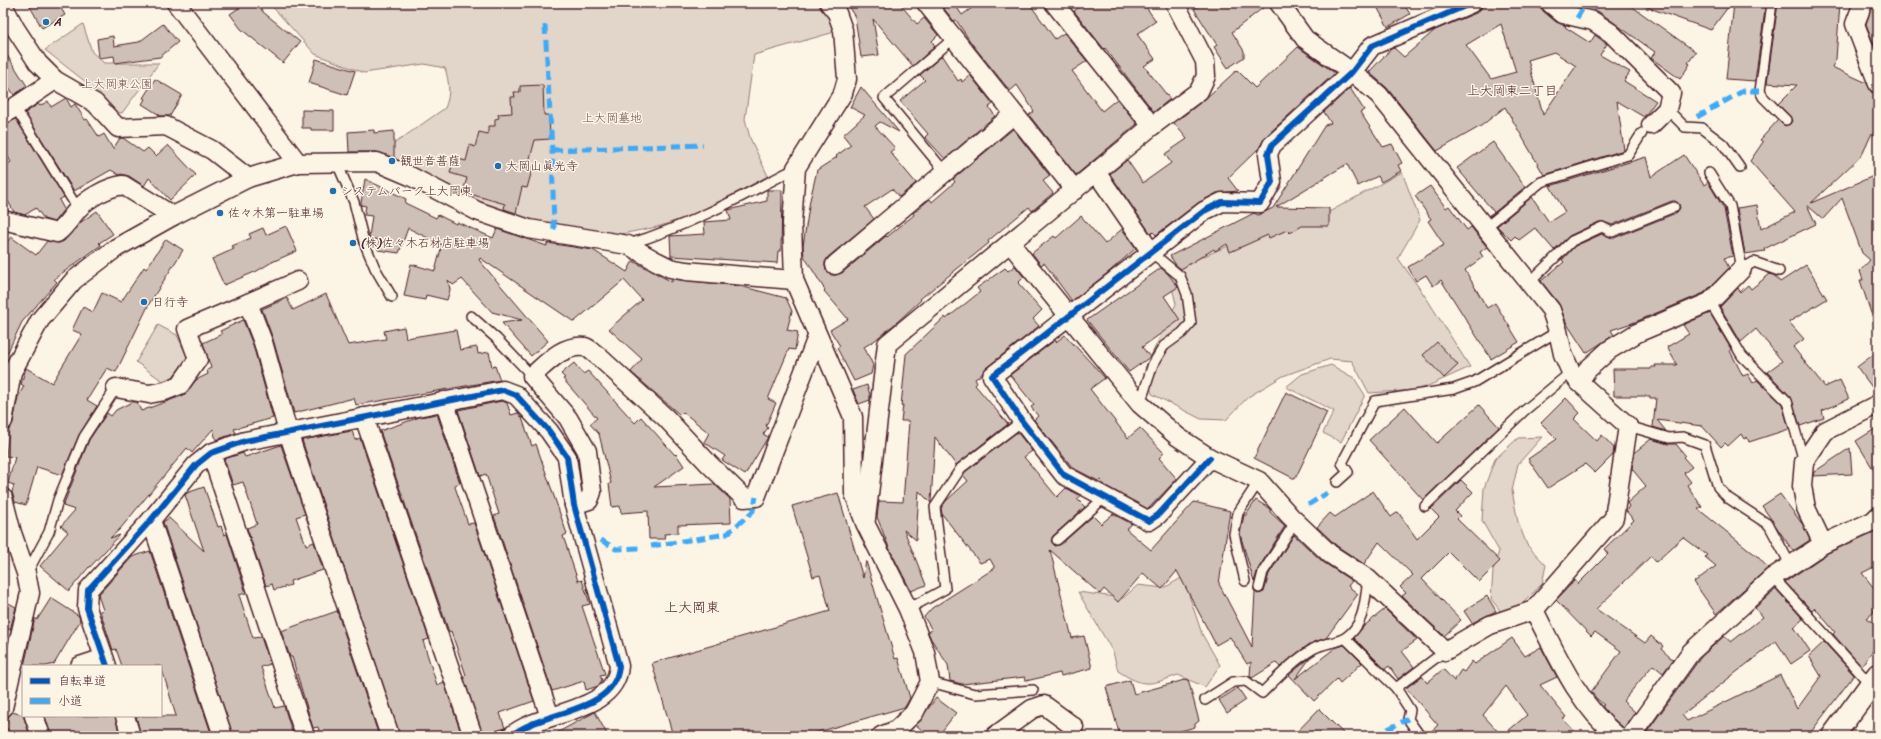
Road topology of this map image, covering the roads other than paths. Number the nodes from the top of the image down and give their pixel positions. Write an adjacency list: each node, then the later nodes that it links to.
1 (176, 3): 22 (street)
2 (829, 3): 24 (street)
3 (926, 3): 12 (street)
4 (1054, 3): 20 (street)
5 (1175, 3): 20 (street)
6 (1279, 3): 13 (street)
7 (1472, 3): 13 (street)
8 (1550, 3): 16 (street)
9 (1772, 3): 19 (lane)
10 (1863, 3): 15 (street)
11 (3, 5): 14 (street)
12 (954, 38): 18 (street); 26 (lane)
13 (1352, 72): 35 (street); 38 (street)
14 (55, 80): 17 (street); 29 (street)
15 (1878, 84)
16 (1667, 109): 21 (street); 25 (lane)
17 (9, 111): 32 (lane)
18 (1014, 114): 26 (street); 30 (street)
19 (1786, 120)
20 (1152, 126): 27 (street)
21 (1646, 129): 35 (lane)
22 (298, 163): 23 (street); 29 (street)
23 (337, 163): 37 (street); 45 (lane)
24 (796, 168): 37 (lane); 44 (street)
25 (1740, 168)
26 (945, 172): 39 (street)
27 (1096, 172): 30 (street); 38 (street)
28 (1709, 173): 40 (lane)
29 (248, 178): 33 (street)
30 (1075, 190): 36 (street)
31 (1674, 207): 43 (lane)
32 (78, 209): 33 (street); 34 (street)
33 (173, 216): 59 (street)
34 (3, 220)
35 (1485, 228): 43 (street)
36 (1010, 243): 49 (street); 75 (street)
37 (628, 245): 44 (street)
38 (1151, 252): 49 (street); 56 (lane)
39 (835, 266)
40 (1742, 269): 41 (lane); 46 (street)
41 (1779, 272)
42 (298, 281): 47 (street)
43 (1530, 283): 50 (street)
44 (800, 288): 51 (street)
45 (392, 297)
46 (1710, 302): 53 (street); 65 (lane)
47 (248, 303): 54 (street); 62 (street)
48 (471, 316): 52 (lane)
49 (1068, 317): 56 (street); 60 (street)
50 (1558, 331): 53 (street); 67 (lane)
51 (817, 337): 52 (street); 75 (street)
52 (532, 376): 70 (street)
53 (1575, 377): 61 (street); 71 (lane)
54 (116, 388): 80 (lane)
55 (444, 402): 58 (street); 70 (street); 99 (street)
56 (1140, 404): 64 (street)
57 (1878, 404): 65 (street)
58 (364, 417): 62 (street); 106 (street)
59 (3, 421)
60 (1022, 421): 69 (street); 85 (lane)
61 (1628, 426): 79 (lane); 86 (street)
62 (288, 432): 63 (street); 105 (street)
63 (211, 454): 73 (street); 104 (street)
64 (1210, 458): 66 (street); 69 (street)
65 (1804, 462): 78 (street)
66 (1259, 481): 74 (street); 83 (lane)
67 (1337, 482)
68 (3, 498): 76 (street)
69 (1104, 498): 77 (lane)
70 (574, 505): 99 (street)
71 (1425, 506)
72 (1878, 516): 78 (street)
73 (151, 520): 89 (street); 103 (street)
74 (1296, 521): 82 (street); 84 (lane)
75 (865, 523): 85 (street)
76 (8, 534): 80 (street)
77 (1057, 540)
78 (1823, 544): 79 (street)
79 (1790, 564): 81 (street)
80 (26, 573): 95 (street)
81 (1773, 577): 91 (lane); 112 (street)
82 (1368, 579): 87 (lane); 88 (street)
83 (1245, 580)
84 (1259, 588)
85 (908, 609): 92 (street)
86 (1534, 610): 88 (street); 111 (street)
87 (1345, 638): 93 (lane); 96 (lane)
88 (1445, 651): 93 (lane)
89 (106, 662): 90 (street)
90 (86, 665)
91 (1874, 680): 113 (street)
92 (930, 682): 94 (lane); 108 (street)
93 (1396, 688): 110 (lane)
94 (1033, 690)
95 (11, 695)
96 (1205, 700)
97 (34, 717): 101 (street)
98 (124, 717): 102 (street)
99 (550, 717): 107 (street)
100 (1077, 731): 109 (street)
101 (41, 736)
102 (131, 736)
103 (223, 736)
104 (305, 736)
105 (390, 736)
106 (473, 736)
107 (511, 736)
108 (881, 736)
109 (995, 736)
110 (1420, 736)
111 (1617, 736)
112 (1631, 736)
113 (1833, 736)

